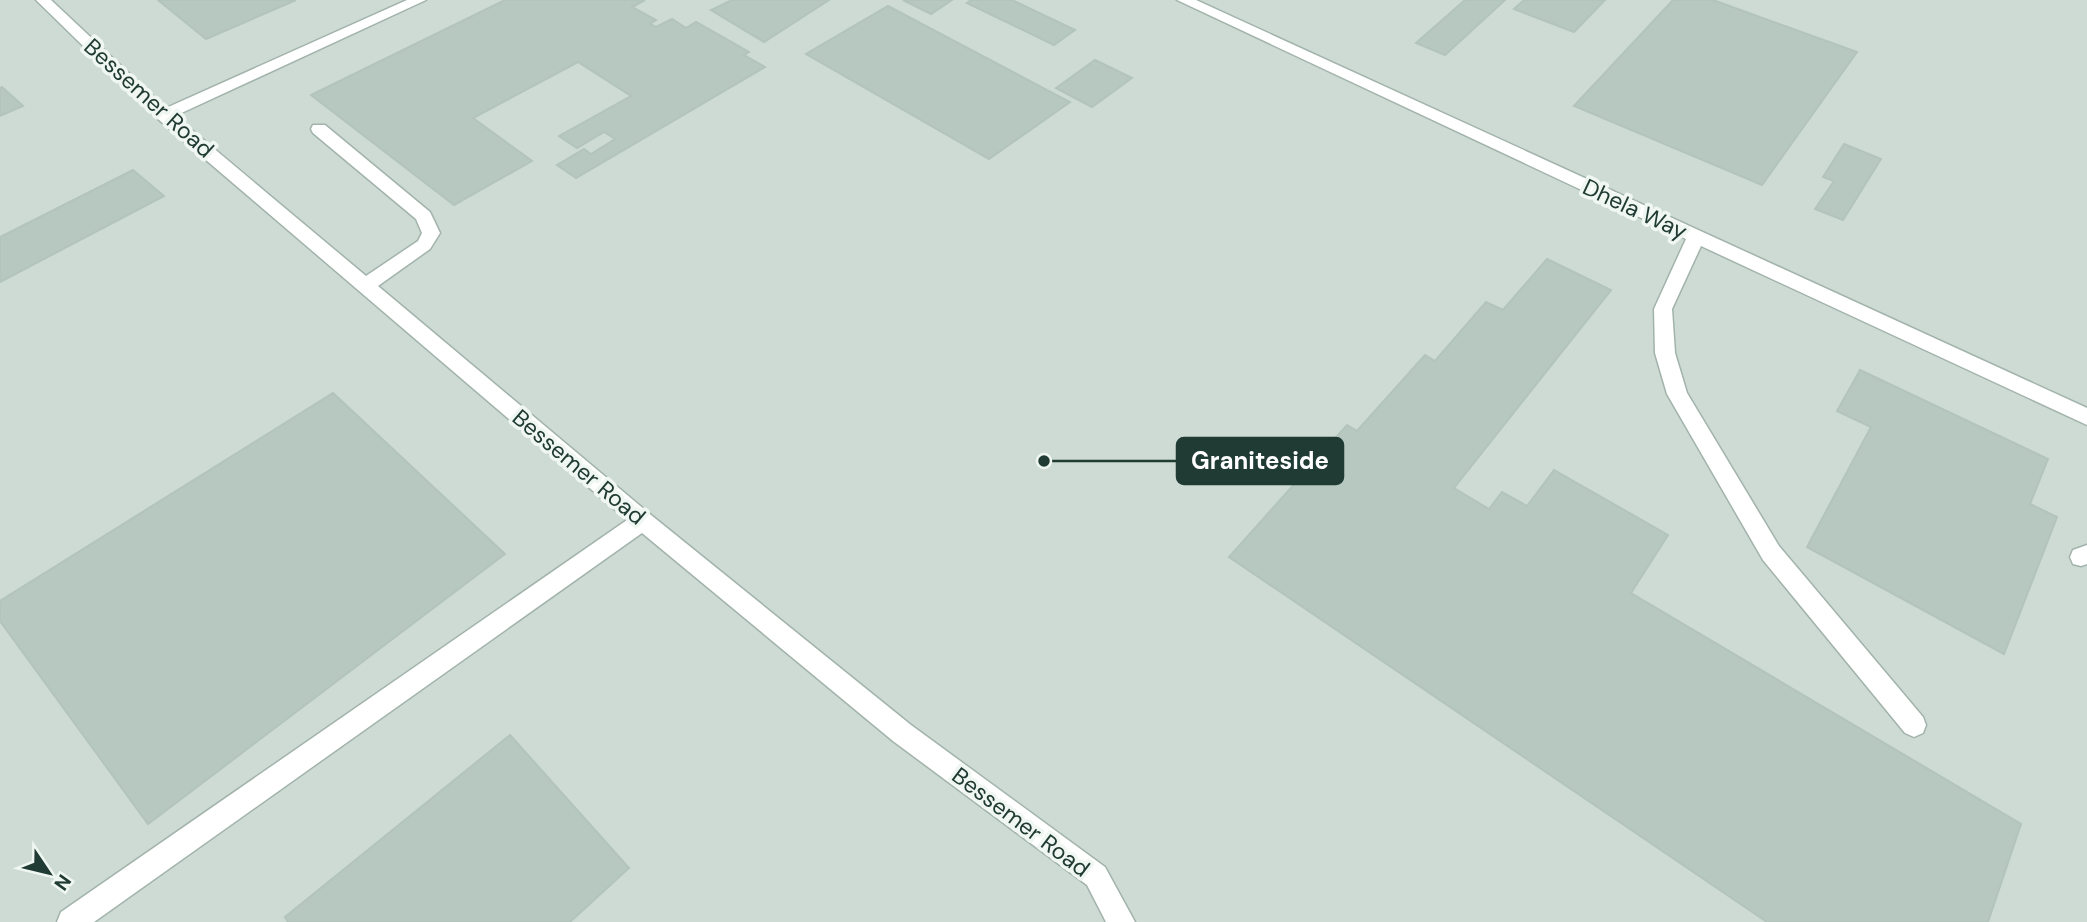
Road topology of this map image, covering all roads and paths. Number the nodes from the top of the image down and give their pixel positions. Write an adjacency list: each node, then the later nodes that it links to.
1 (43, 0): 4 (street, Bessemer Road)
2 (419, 0): 4 (street)
3 (1184, 0): 6 (street, Dhela Way)
4 (164, 115): 7 (street, Bessemer Road)
5 (319, 129): 7 (street)
6 (1696, 237): 8 (street, Dhela Way); 10 (street)
7 (365, 286): 9 (street, Bessemer Road)
8 (2087, 416)
9 (643, 521): 11 (street); 12 (street, Bessemer Road)
10 (1914, 725)
11 (71, 922)
12 (1121, 922)

